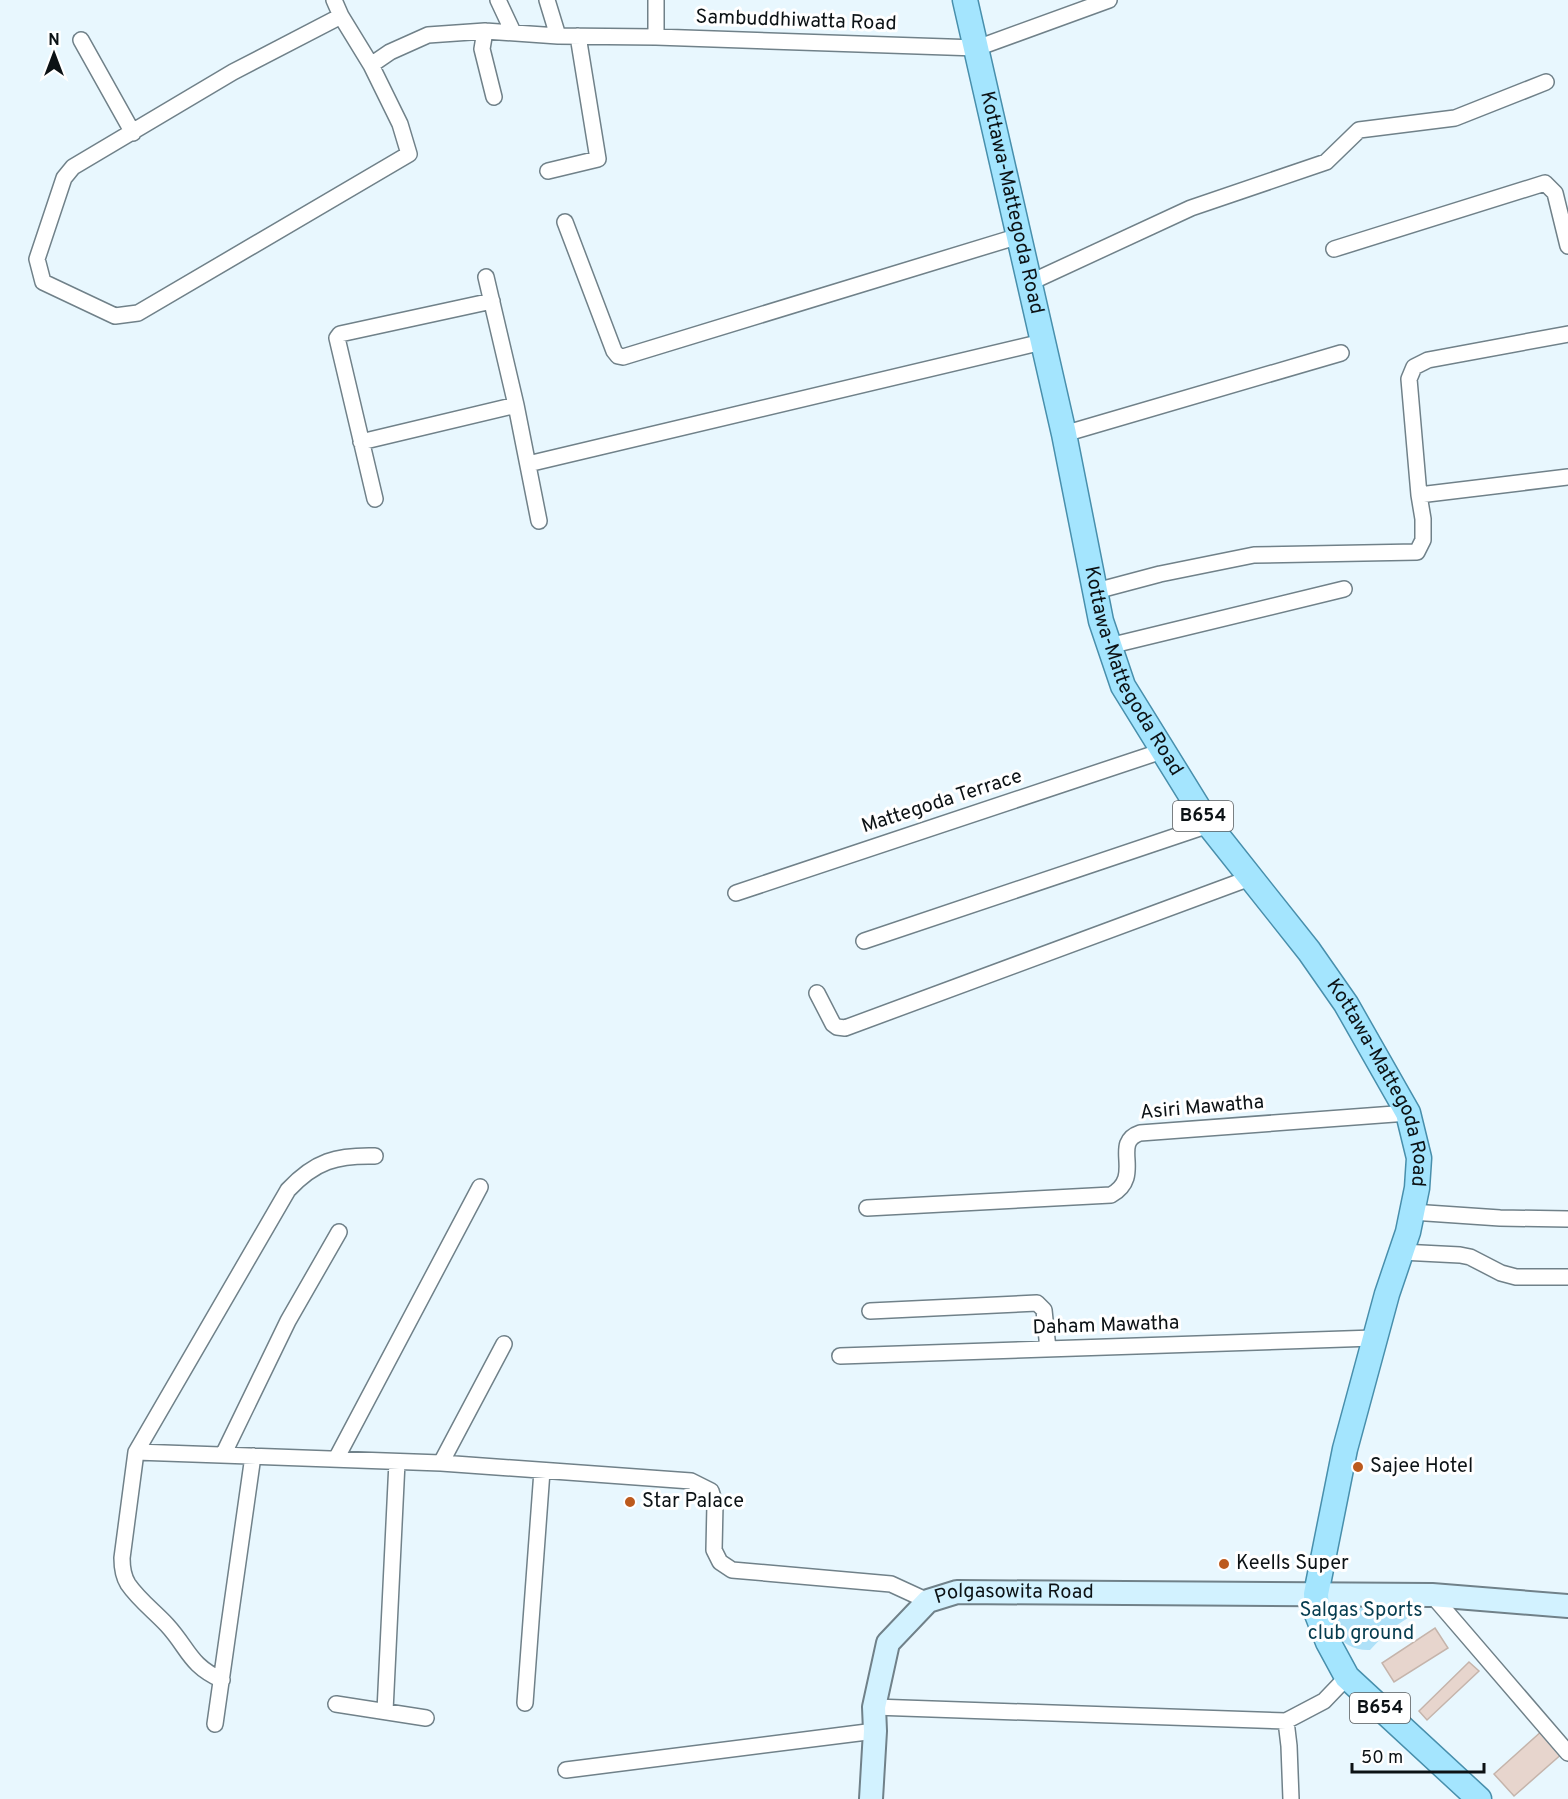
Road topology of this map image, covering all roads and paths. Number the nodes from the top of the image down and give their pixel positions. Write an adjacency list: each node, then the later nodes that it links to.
1 (334, 0): 7 (street)
2 (498, 0): 9 (street)
3 (548, 0): 10 (street)
4 (656, 0): 12 (street)
5 (964, 0): 14 (main road, Kottawa-Mattegoda Road / B654)
6 (1109, 0): 14 (street)
7 (341, 16): 15 (street); 18 (street)
8 (485, 31): 9 (street, Sambuddhiwatta Road); 15 (street, Sambuddhiwatta Road); 17 (street)
9 (513, 32): 10 (street, Sambuddhiwatta Road)
10 (558, 36): 11 (street, Sambuddhiwatta Road)
11 (578, 36): 12 (street, Sambuddhiwatta Road); 19 (street)
12 (656, 37): 14 (street, Sambuddhiwatta Road)
13 (81, 40): 18 (street)
14 (977, 48): 21 (main road, Kottawa-Mattegoda Road / B654)
15 (370, 65): 18 (street)
16 (1546, 82): 25 (street)
17 (494, 97)
18 (133, 133)
19 (548, 171)
20 (565, 222): 21 (street)
21 (1019, 236): 25 (main road, Kottawa-Mattegoda Road / B654)
22 (1568, 246): 23 (street)
23 (1334, 249)
24 (486, 277): 26 (street)
25 (1029, 283): 28 (main road, Kottawa-Mattegoda Road / B654)
26 (492, 301): 30 (street); 32 (street)
27 (1568, 334): 35 (street)
28 (1042, 342): 31 (main road, Kottawa-Mattegoda Road / B654); 33 (street)
29 (1341, 353): 31 (street)
30 (516, 405): 32 (street); 33 (street)
31 (1064, 434): 39 (main road, Kottawa-Mattegoda Road / B654)
32 (361, 442): 36 (street)
33 (528, 464): 37 (street)
34 (1568, 477): 35 (street)
35 (1419, 495): 39 (street)
36 (375, 500)
37 (539, 521)
38 (1344, 589): 40 (street)
39 (1096, 591): 40 (main road, Kottawa-Mattegoda Road / B654)
40 (1108, 646): 41 (main road, Kottawa-Mattegoda Road / B654)
41 (1162, 751): 42 (main road, Kottawa-Mattegoda Road / B654); 44 (street, Mattegoda Terrace)
42 (1209, 825): 43 (main road, Kottawa-Mattegoda Road / B654); 45 (street)
43 (1250, 878): 46 (street); 47 (main road, Kottawa-Mattegoda Road / B654)
44 (736, 892)
45 (864, 941)
46 (817, 993)
47 (1408, 1113): 50 (street, Asiri Mawatha); 51 (main road, Kottawa-Mattegoda Road / B654)
48 (375, 1156): 61 (street)
49 (480, 1187): 64 (street)
50 (867, 1208)
51 (1412, 1212): 52 (street); 54 (main road, Kottawa-Mattegoda Road / B654)
52 (1568, 1219)
53 (339, 1232): 62 (street)
54 (1401, 1252): 55 (street); 57 (main road, Kottawa-Mattegoda Road / B654)
55 (1568, 1278)
56 (870, 1311): 59 (street)
57 (1374, 1338): 59 (street, Daham Mawatha); 68 (main road, Kottawa-Mattegoda Road / B654)
58 (504, 1344): 66 (street)
59 (1048, 1349): 60 (street, Daham Mawatha)
60 (840, 1356)
61 (136, 1452): 62 (street); 73 (street)
62 (223, 1455): 63 (street)
63 (253, 1456): 64 (street); 73 (street)
64 (336, 1459): 65 (street)
65 (397, 1462): 66 (street); 77 (street)
66 (441, 1463): 67 (street)
67 (542, 1471): 70 (street); 74 (street)
68 (1316, 1594): 69 (street, Polgasowita Road); 70 (street, Polgasowita Road); 72 (main road, B654)
69 (1432, 1595): 71 (street, Polgasowita Road); 82 (street)
70 (928, 1601): 76 (street, Polgasowita Road)
71 (1568, 1606)
72 (1347, 1677): 79 (street); 86 (main road, B654)
73 (222, 1680): 80 (street)
74 (525, 1703)
75 (336, 1704): 77 (street)
76 (874, 1707): 79 (street); 81 (street, Polgasowita Road)
77 (385, 1711): 78 (street)
78 (426, 1718)
79 (1286, 1720): 85 (street)
80 (215, 1724)
81 (875, 1731): 83 (street); 84 (street, Polgasowita Road)
82 (1568, 1753)
83 (566, 1770)
84 (871, 1799)
85 (1291, 1799)
86 (1479, 1799)

